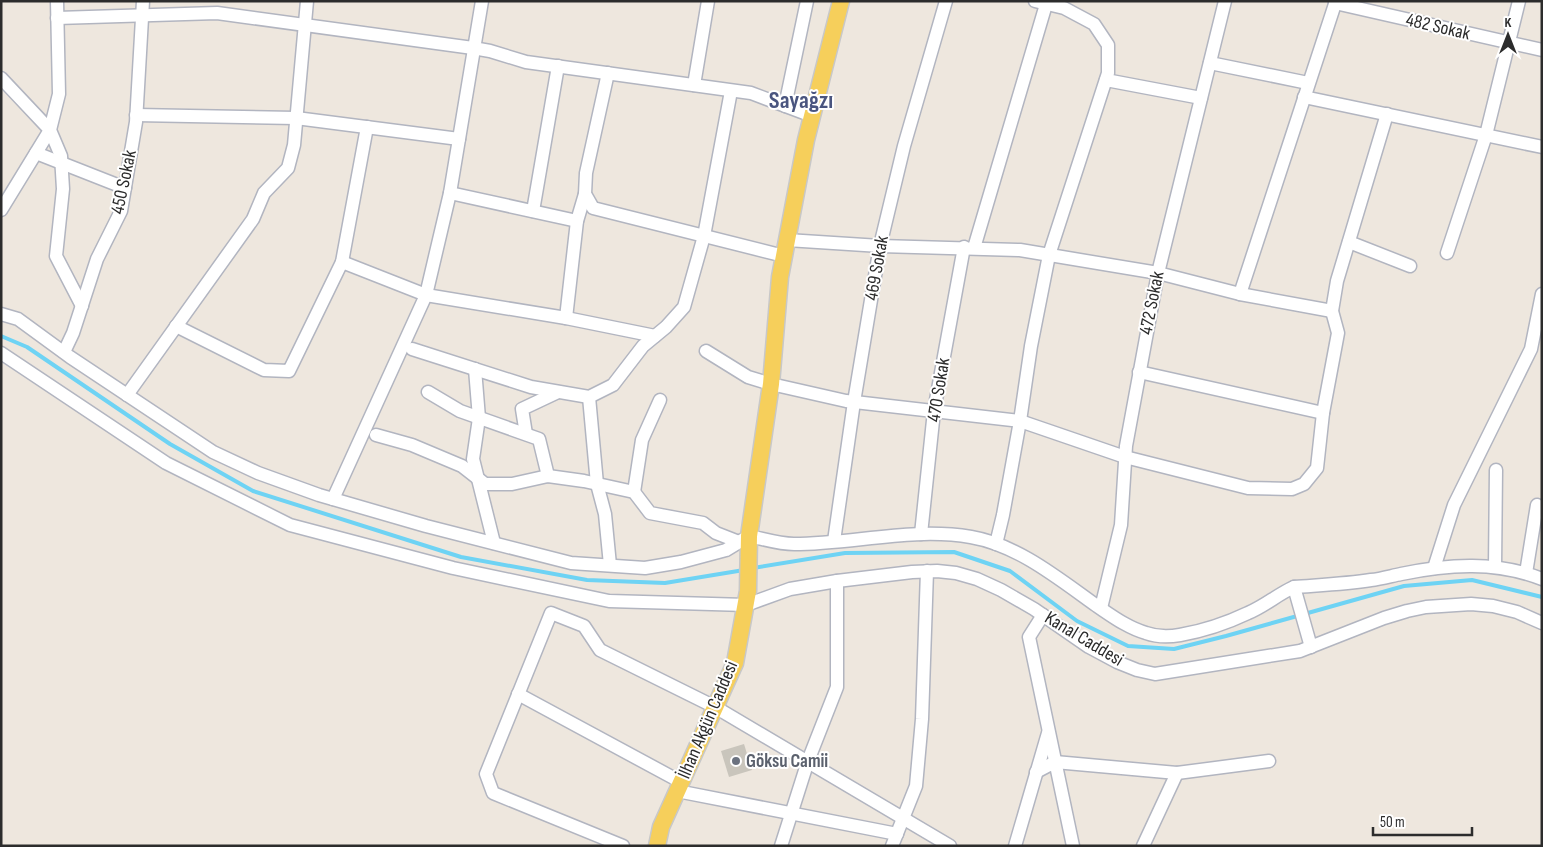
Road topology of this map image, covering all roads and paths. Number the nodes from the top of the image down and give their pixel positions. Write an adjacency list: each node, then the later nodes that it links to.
1 (57, 1): 14 (street)
2 (143, 1): 13 (street, 450 Sokak)
3 (307, 1): 15 (street)
4 (482, 1): 17 (street)
5 (708, 1): 25 (street)
6 (807, 1): 29 (street)
7 (841, 1): 32 (main road, İlhan Akgün Caddesi)
8 (946, 1): 50 (street, 469 Sokak)
9 (1225, 1): 19 (street, 472 Sokak)
10 (1519, 1): 16 (street)
11 (1043, 2): 23 (street); 51 (street, 470 Sokak)
12 (1335, 2): 16 (street, 482 Sokak); 24 (street)
13 (142, 15): 14 (street); 15 (street); 31 (street, 450 Sokak)
14 (57, 18): 35 (street)
15 (305, 25): 17 (street); 33 (street)
16 (1510, 43): 18 (street, 482 Sokak); 36 (street)
17 (473, 48): 20 (street); 37 (street)
18 (1542, 50)
19 (1210, 62): 24 (street); 28 (street, 472 Sokak)
20 (558, 66): 21 (street); 45 (street)
21 (608, 73): 25 (street); 43 (street)
22 (1, 78): 35 (street)
23 (1106, 80): 28 (street); 53 (street)
24 (1308, 83): 27 (street)
25 (694, 85): 26 (street)
26 (731, 91): 29 (street); 47 (street)
27 (1304, 96): 30 (street); 58 (street)
28 (1201, 98): 57 (street, 472 Sokak)
29 (785, 106): 32 (street)
30 (1387, 114): 36 (street); 49 (street)
31 (136, 115): 33 (street); 41 (street, 450 Sokak)
32 (812, 116): 48 (main road, İlhan Akgün Caddesi)
33 (296, 118): 34 (street); 65 (street)
34 (367, 127): 37 (street); 55 (street)
35 (50, 130): 39 (street); 40 (street)
36 (1486, 135): 38 (street); 52 (street)
37 (458, 139): 42 (street)
38 (1542, 148)
39 (36, 153): 40 (street); 44 (street)
40 (62, 163): 41 (street); 61 (street)
41 (125, 188): 61 (street, 450 Sokak)
42 (450, 193): 45 (street); 60 (street)
43 (585, 194): 46 (street); 47 (street)
44 (1, 210)
45 (533, 212): 46 (street)
46 (577, 222): 64 (street)
47 (704, 236): 54 (street); 66 (street)
48 (787, 240): 50 (street); 54 (main road, İlhan Akgün Caddesi)
49 (1348, 242): 56 (street); 62 (street)
50 (880, 246): 51 (street); 79 (street, 469 Sokak)
51 (969, 248): 53 (street); 80 (street, 470 Sokak)
52 (1447, 253)
53 (1050, 255): 57 (street); 83 (street)
54 (784, 256): 73 (main road, İlhan Akgün Caddesi)
55 (342, 262): 60 (street); 65 (street)
56 (1410, 266)
57 (1158, 273): 58 (street); 72 (street, 472 Sokak)
58 (1240, 294): 62 (street)
59 (1542, 294): 101 (street)
60 (426, 295): 64 (street); 92 (street)
61 (82, 306): 69 (street, 450 Sokak)
62 (1332, 311): 81 (street)
63 (1, 314): 69 (street)
64 (566, 318): 66 (street)
65 (176, 326): 76 (street)
66 (655, 336): 77 (street)
67 (412, 349): 71 (street)
68 (706, 351): 73 (street)
69 (64, 352): 76 (street)
70 (1, 353): 107 (street)
71 (476, 369): 75 (street); 82 (street)
72 (1139, 372): 81 (street); 86 (street, 472 Sokak)
73 (771, 384): 79 (street); 96 (main road, İlhan Akgün Caddesi)
74 (428, 392): 82 (street)
75 (558, 392): 77 (street); 85 (street)
76 (127, 395): 92 (street)
77 (589, 397): 90 (street)
78 (660, 400): 91 (street)
79 (854, 402): 80 (street); 95 (street, 469 Sokak)
80 (934, 411): 83 (street); 94 (street, 470 Sokak)
81 (1323, 413): 86 (street)
82 (479, 418): 85 (street); 89 (street)
83 (1020, 422): 86 (street); 98 (street)
84 (376, 434): 89 (street)
85 (526, 434): 88 (street)
86 (1125, 457): 108 (street, 472 Sokak)
87 (1496, 470): 100 (street)
88 (548, 476): 89 (street); 90 (street)
89 (477, 478): 97 (street)
90 (597, 484): 91 (street); 99 (street)
91 (634, 492): 96 (street)
92 (333, 499): 97 (street)
93 (1537, 505): 103 (street)
94 (921, 534): 95 (street); 98 (street)
95 (834, 541): 96 (street)
96 (745, 542): 99 (street); 107 (main road, İlhan Akgün Caddesi)
97 (494, 543): 99 (street)
98 (996, 544): 108 (street)
99 (610, 565)
100 (1495, 567): 101 (street); 103 (street)
101 (1434, 568): 106 (street)
102 (927, 571): 105 (street, Kanal Caddesi); 109 (street, Kanal Caddesi); 122 (street)
103 (1526, 573): 104 (street)
104 (1542, 579)
105 (837, 581): 107 (street, Kanal Caddesi); 116 (street)
106 (1294, 587): 108 (street); 111 (street)
107 (747, 598): 113 (main road, İlhan Akgün Caddesi)
108 (1101, 608)
109 (1043, 615): 111 (street, Kanal Caddesi); 114 (street)
110 (1542, 623): 111 (street, Kanal Caddesi)
111 (1311, 647)
112 (518, 694): 113 (street); 120 (street); 124 (street)
113 (715, 707): 116 (street); 120 (main road, İlhan Akgün Caddesi)
114 (1049, 731): 117 (street); 118 (street)
115 (1269, 761): 119 (street)
116 (808, 762): 121 (street); 122 (street)
117 (1055, 762): 118 (street); 119 (street); 129 (street)
118 (1036, 772): 128 (street)
119 (1177, 772): 130 (street)
120 (679, 787): 121 (street); 125 (main road, İlhan Akgün Caddesi)
121 (791, 814): 123 (street); 126 (street)
122 (903, 818): 123 (street); 127 (street)
123 (895, 840)
124 (623, 846)
125 (657, 846)
126 (780, 846)
127 (950, 846)
128 (1015, 846)
129 (1073, 846)
130 (1143, 846)

